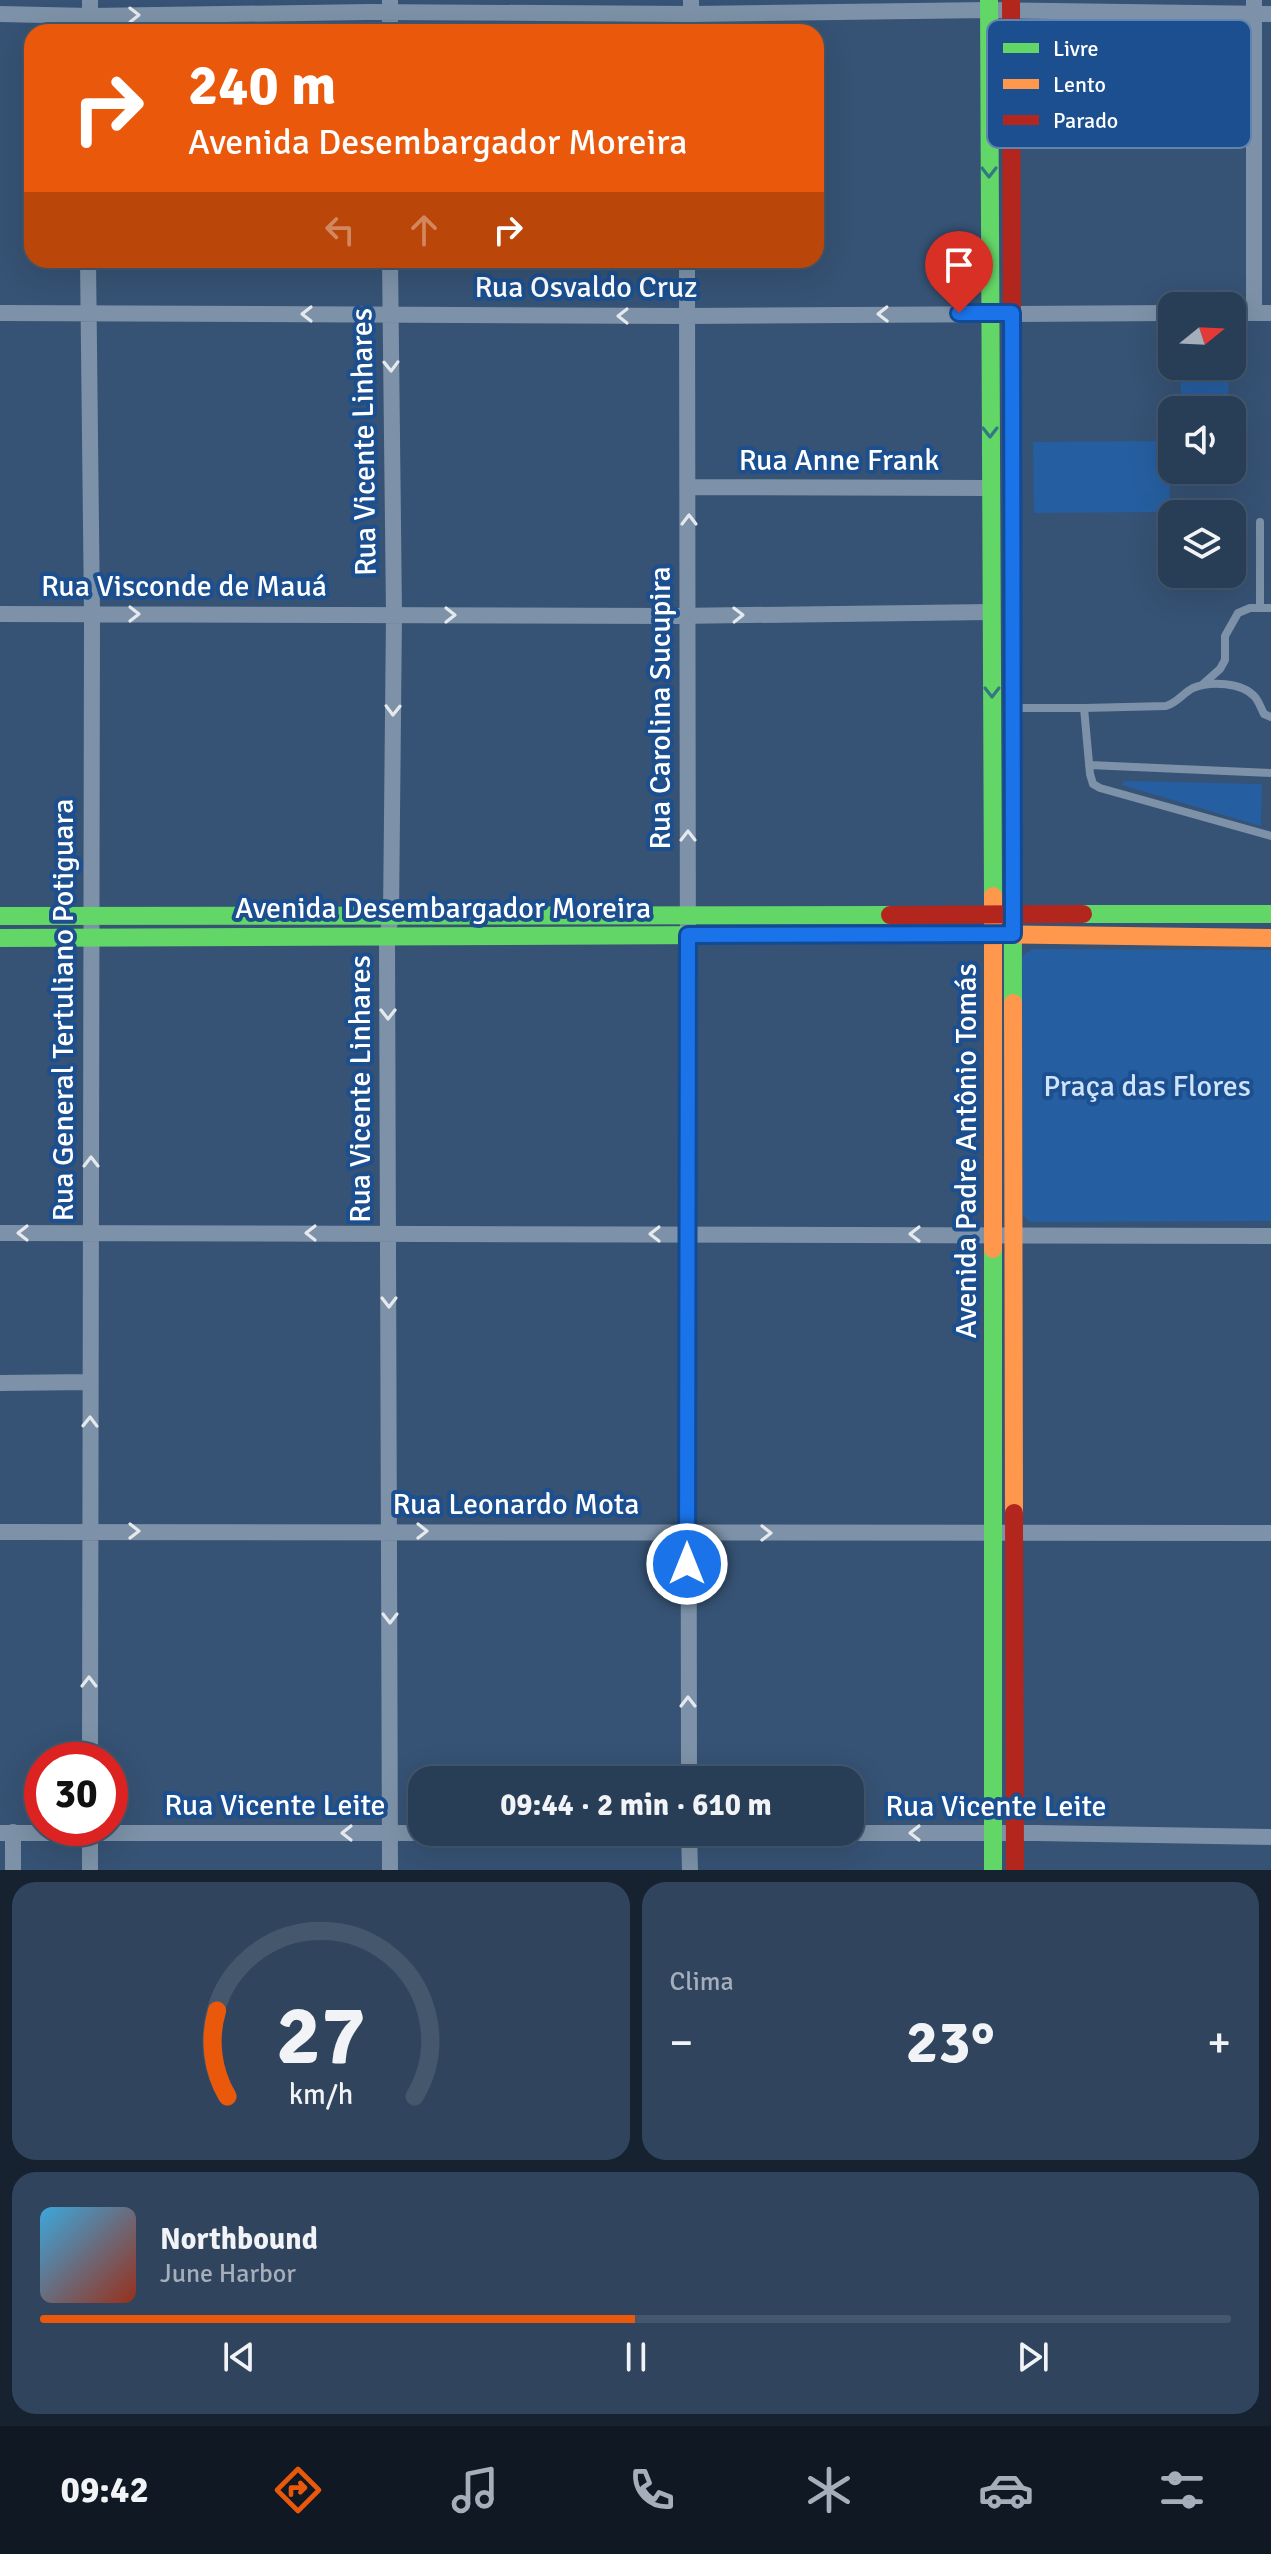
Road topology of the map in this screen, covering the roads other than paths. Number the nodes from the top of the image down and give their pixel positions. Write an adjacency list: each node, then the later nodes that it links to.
1 (989, 5): 2 (street); 4 (street)
2 (1011, 5): 5 (street)
3 (390, 6): 4 (street); 7 (street, one-way to 3)
4 (691, 7)
5 (1259, 10): 18 (street)
6 (0, 14): 7 (street)
7 (90, 16)
8 (989, 148): 15 (main road, Avenida Padre Antônio Tomás, one-way to 15)
9 (1011, 148): 16 (main road, Avenida Padre Antônio Tomás)
10 (88, 268): 14 (street, Rua General Tertuliano Potiguara)
11 (390, 268): 19 (street, Rua Vicente Linhares)
12 (687, 268): 20 (street, Rua Carolina Sucupira)
13 (0, 313): 14 (street, Rua Osvaldo Cruz)
14 (88, 313): 19 (street, Rua Osvaldo Cruz, one-way to 14); 28 (street, Rua General Tertuliano Potiguara)
15 (989, 313): 16 (street, Rua Osvaldo Cruz); 20 (street, Rua Osvaldo Cruz, one-way to 20); 22 (main road, Avenida Padre Antônio Tomás, one-way to 22)
16 (1012, 313): 17 (street, Rua Osvaldo Cruz); 32 (main road, Avenida Padre Antônio Tomás)
17 (1158, 313)
18 (1262, 313)
19 (390, 314): 20 (street, Rua Osvaldo Cruz, one-way to 19); 29 (street, Rua Vicente Linhares, one-way to 29)
20 (686, 316): 21 (street, Rua Carolina Sucupira)
21 (689, 487): 22 (street, Rua Anne Frank); 30 (street, Rua Carolina Sucupira, one-way to 21)
22 (990, 488): 26 (main road, Avenida Padre Antônio Tomás)
23 (1260, 522): 24 (lane)
24 (1260, 608): 25 (lane); 31 (lane)
25 (1271, 608)
26 (991, 612): 30 (street, Rua Visconde de Mauá, one-way to 26); 39 (main road, Avenida Padre Antônio Tomás, one-way to 39)
27 (0, 614): 28 (street, Rua Visconde de Mauá)
28 (92, 614): 29 (street, Rua Visconde de Mauá, one-way to 29); 43 (street, Rua General Tertuliano Potiguara)
29 (394, 614): 30 (street, Rua Visconde de Mauá, one-way to 30); 44 (street, Rua Vicente Linhares, one-way to 44)
30 (688, 616): 38 (street, Rua Carolina Sucupira, one-way to 30)
31 (1202, 686): 33 (lane); 34 (lane)
32 (1012, 708): 33 (lane); 40 (main road, Avenida Padre Antônio Tomás)
33 (1084, 708): 35 (lane)
34 (1271, 717)
35 (1089, 765): 36 (lane); 37 (lane)
36 (1271, 773)
37 (1271, 836)
38 (688, 914): 39 (main road, Avenida Desembargador Moreira); 44 (main road, Avenida Desembargador Moreira); 47 (street, Rua Carolina Sucupira)
39 (993, 914): 40 (main road, Avenida Desembargador Moreira); 45 (main road, Avenida Padre Antônio Tomás)
40 (1013, 914): 41 (main road, Avenida Desembargador Moreira); 46 (main road, Avenida Padre Antônio Tomás)
41 (1271, 914)
42 (0, 916): 43 (main road, Avenida Desembargador Moreira)
43 (90, 916): 44 (main road, Avenida Desembargador Moreira); 49 (street, Rua General Tertuliano Potiguara)
44 (389, 926): 47 (main road, Avenida Desembargador Moreira); 49 (main road, Avenida Desembargador Moreira); 53 (street, Rua Vicente Linhares, one-way to 53)
45 (993, 934): 46 (main road, Avenida Desembargador Moreira); 47 (main road, Avenida Desembargador Moreira); 55 (main road, Avenida Padre Antônio Tomás)
46 (1013, 934): 50 (main road, Avenida Desembargador Moreira); 56 (main road, Avenida Padre Antônio Tomás)
47 (688, 935): 54 (street, Rua Carolina Sucupira)
48 (0, 938): 49 (main road, Avenida Desembargador Moreira)
49 (91, 938): 52 (street, Rua General Tertuliano Potiguara, one-way to 49)
50 (1271, 938)
51 (0, 1233): 52 (street, one-way to 51)
52 (91, 1233): 53 (street, one-way to 52); 58 (street, Rua General Tertuliano Potiguara)
53 (389, 1233): 54 (street, one-way to 53); 61 (street, Rua Vicente Linhares, one-way to 61)
54 (687, 1234): 55 (street, one-way to 54); 65 (street, Rua Carolina Sucupira)
55 (993, 1234): 56 (street); 63 (main road, Avenida Padre Antônio Tomás)
56 (1014, 1234): 57 (street); 64 (main road, Avenida Padre Antônio Tomás)
57 (1271, 1236)
58 (90, 1382): 59 (street); 60 (street, Rua General Tertuliano Potiguara, one-way to 58)
59 (0, 1383)
60 (89, 1531): 61 (street, Rua Leonardo Mota, one-way to 61); 62 (street, Rua Leonardo Mota); 67 (street, Rua General Tertuliano Potiguara, one-way to 60)
61 (390, 1531): 65 (street, Rua Leonardo Mota, one-way to 65); 71 (street, Rua Vicente Linhares, one-way to 71)
62 (0, 1532)
63 (994, 1532): 64 (street, Rua Leonardo Mota); 65 (street, Rua Leonardo Mota, one-way to 63); 74 (main road, Avenida Padre Antônio Tomás)
64 (1016, 1532): 66 (street, Rua Leonardo Mota); 75 (main road, Avenida Padre Antônio Tomás)
65 (687, 1533): 68 (street, Rua Carolina Sucupira, one-way to 65)
66 (1271, 1533)
67 (90, 1742)
68 (689, 1766)
69 (128, 1830): 71 (street, Rua Vicente Leite, one-way to 69)
70 (7, 1832): 79 (street)
71 (390, 1833): 72 (street, Rua Vicente Leite); 81 (street, Rua Vicente Linhares)
72 (408, 1833)
73 (864, 1833): 74 (street, Rua Vicente Leite, one-way to 73)
74 (993, 1833): 75 (street, Rua Vicente Leite); 83 (main road, Avenida Padre Antônio Tomás)
75 (1015, 1833): 76 (street, Rua Vicente Leite); 84 (main road, Avenida Padre Antônio Tomás)
76 (1271, 1837)
77 (90, 1846): 80 (street)
78 (689, 1846): 82 (street)
79 (13, 1870)
80 (90, 1870)
81 (390, 1870)
82 (690, 1870)
83 (993, 1870)
84 (1015, 1870)

